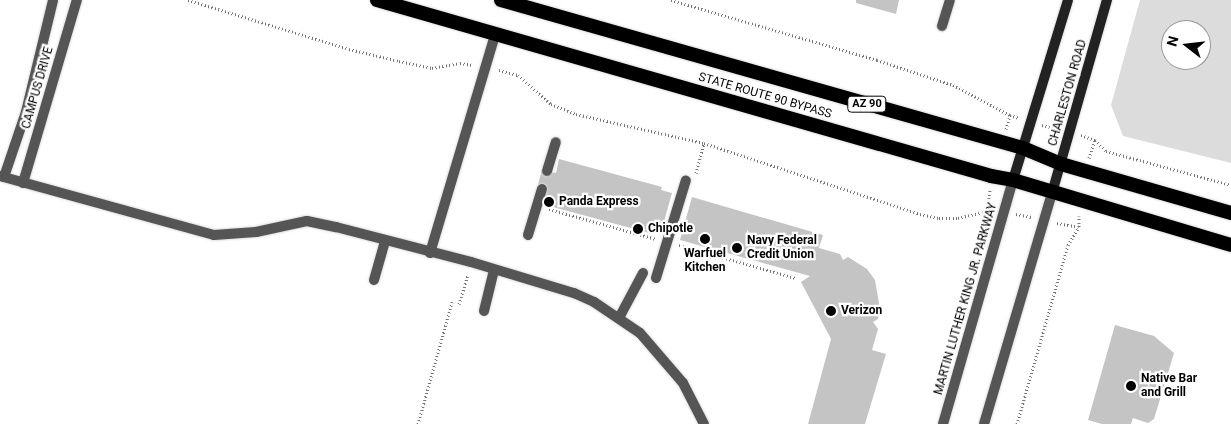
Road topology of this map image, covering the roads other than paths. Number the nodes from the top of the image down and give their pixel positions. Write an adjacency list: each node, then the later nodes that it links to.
1 (53, 0): 14 (street, CAMPUS DRIVE)
2 (77, 0): 17 (street, CAMPUS DRIVE)
3 (378, 0): 9 (highway, STATE ROUTE 90 BYPASS)
4 (950, 0): 8 (street)
5 (1068, 0): 11 (main road)
6 (1107, 0): 12 (main road, CHARLESTON ROAD)
7 (506, 1): 11 (highway, STATE ROUTE 90 BYPASS / AZ 90)
8 (942, 26)
9 (495, 35): 16 (highway, STATE ROUTE 90 BYPASS); 24 (street)
10 (556, 142): 13 (street)
11 (1023, 148): 12 (highway, STATE ROUTE 90 BYPASS / AZ 90); 16 (main road)
12 (1061, 164): 19 (main road, CHARLESTON ROAD); 20 (highway, STATE ROUTE 90 BYPASS / AZ 90)
13 (547, 171)
14 (2, 177): 17 (street)
15 (686, 180): 27 (street)
16 (1013, 180): 19 (highway, STATE ROUTE 90 BYPASS); 32 (street, MARTIN LUTHER KING JR. PARKWAY)
17 (23, 183): 22 (street)
18 (542, 190): 21 (street)
19 (1052, 192): 23 (highway, STATE ROUTE 90 BYPASS); 33 (street)
20 (1231, 213)
21 (528, 235)
22 (385, 241): 24 (street); 28 (street)
23 (1231, 246)
24 (430, 253): 25 (street)
25 (494, 270): 29 (street); 30 (street)
26 (642, 273): 30 (street)
27 (656, 278)
28 (374, 280)
29 (484, 311)
30 (620, 318): 31 (street)
31 (704, 424)
32 (943, 424)
33 (984, 424)

